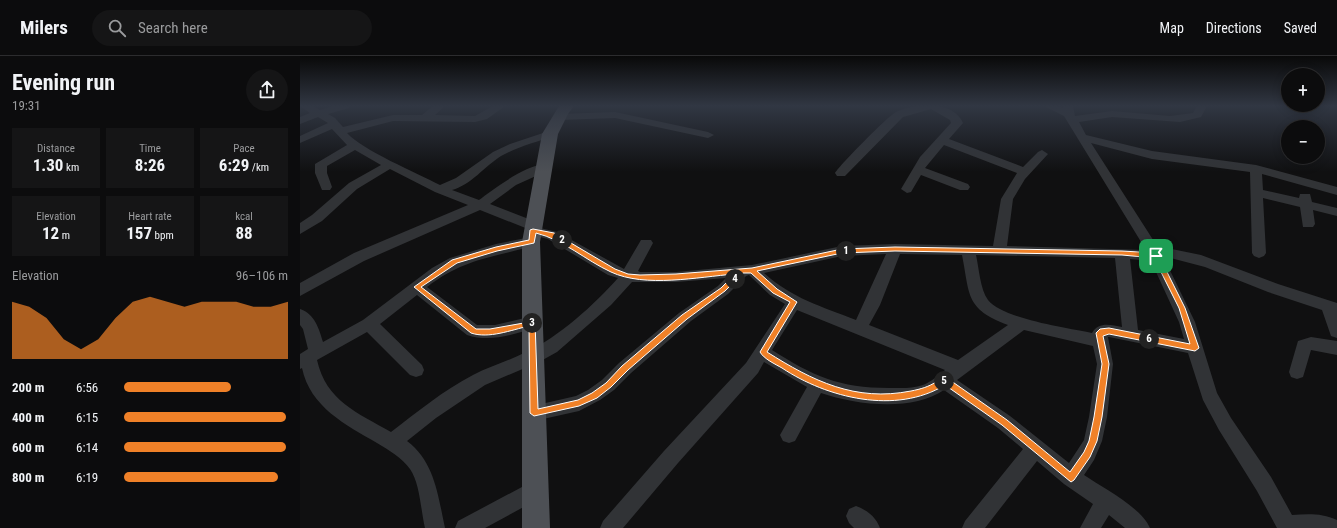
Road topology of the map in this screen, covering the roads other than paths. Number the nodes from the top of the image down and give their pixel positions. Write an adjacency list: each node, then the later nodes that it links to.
1 (337, 128): 10 (street); 12 (street)
2 (543, 128): 23 (street)
3 (555, 128): 15 (main road)
4 (676, 128): 8 (street)
5 (886, 128): 19 (street)
6 (953, 128): 11 (street)
7 (1077, 128): 9 (street)
8 (708, 135)
9 (1082, 137): 16 (street); 38 (street)
10 (300, 140)
11 (941, 140): 17 (street); 18 (street)
12 (356, 145): 14 (street); 21 (street)
13 (1042, 154): 18 (street)
14 (389, 165): 23 (street); 31 (street)
15 (543, 168): 27 (street); 32 (main road)
16 (1256, 169): 20 (street); 26 (street)
17 (918, 170): 22 (street); 24 (street)
18 (1026, 172): 36 (street)
19 (841, 173)
20 (1303, 182): 25 (street); 28 (street)
21 (326, 187)
22 (964, 187)
23 (438, 189): 27 (street)
24 (906, 189)
25 (1337, 191)
26 (1257, 192): 28 (street); 39 (street)
27 (480, 204): 32 (street); 43 (street)
28 (1306, 205): 29 (street); 30 (street)
29 (1337, 212)
30 (1308, 224)
31 (300, 229)
32 (533, 233): 41 (street); 42 (street); 47 (main road)
33 (646, 243): 41 (street)
34 (895, 249): 35 (street); 40 (street); 50 (street)
35 (968, 251): 36 (street); 48 (street)
36 (999, 251): 37 (street)
37 (1122, 253): 38 (street); 52 (street)
38 (1155, 253): 45 (street); 54 (street)
39 (1259, 253)
40 (747, 271): 41 (street); 44 (street); 64 (street)
41 (628, 276): 58 (street)
42 (417, 287): 47 (street); 49 (street)
43 (300, 290)
44 (794, 302): 50 (street); 56 (street)
45 (1333, 307): 51 (street)
46 (300, 316): 57 (street)
47 (533, 322): 58 (main road)
48 (1021, 323): 53 (street); 59 (street)
49 (369, 324): 57 (street); 60 (street)
50 (860, 328): 59 (street)
51 (1337, 332)
52 (1131, 336): 53 (street); 54 (street)
53 (1099, 341): 68 (street)
54 (1195, 348): 71 (street)
55 (1337, 348): 61 (street)
56 (763, 352): 63 (street); 75 (street)
57 (309, 356): 66 (street)
58 (533, 357): 64 (main road); 66 (street)
59 (960, 368): 62 (street)
60 (416, 370)
61 (1297, 372)
62 (945, 381): 63 (street); 67 (street)
63 (817, 384): 65 (street)
64 (534, 413): 69 (main road)
65 (790, 434)
66 (392, 442): 72 (street)
67 (1036, 448): 68 (street); 76 (street)
68 (1071, 478): 70 (street)
69 (535, 490): 73 (street); 74 (main road)
70 (1105, 502): 77 (street); 78 (street)
71 (1288, 527): 79 (street)
72 (435, 528)
73 (465, 528)
74 (536, 528)
75 (610, 528)
76 (972, 528)
77 (1090, 528)
78 (1140, 528)
79 (1332, 528)

